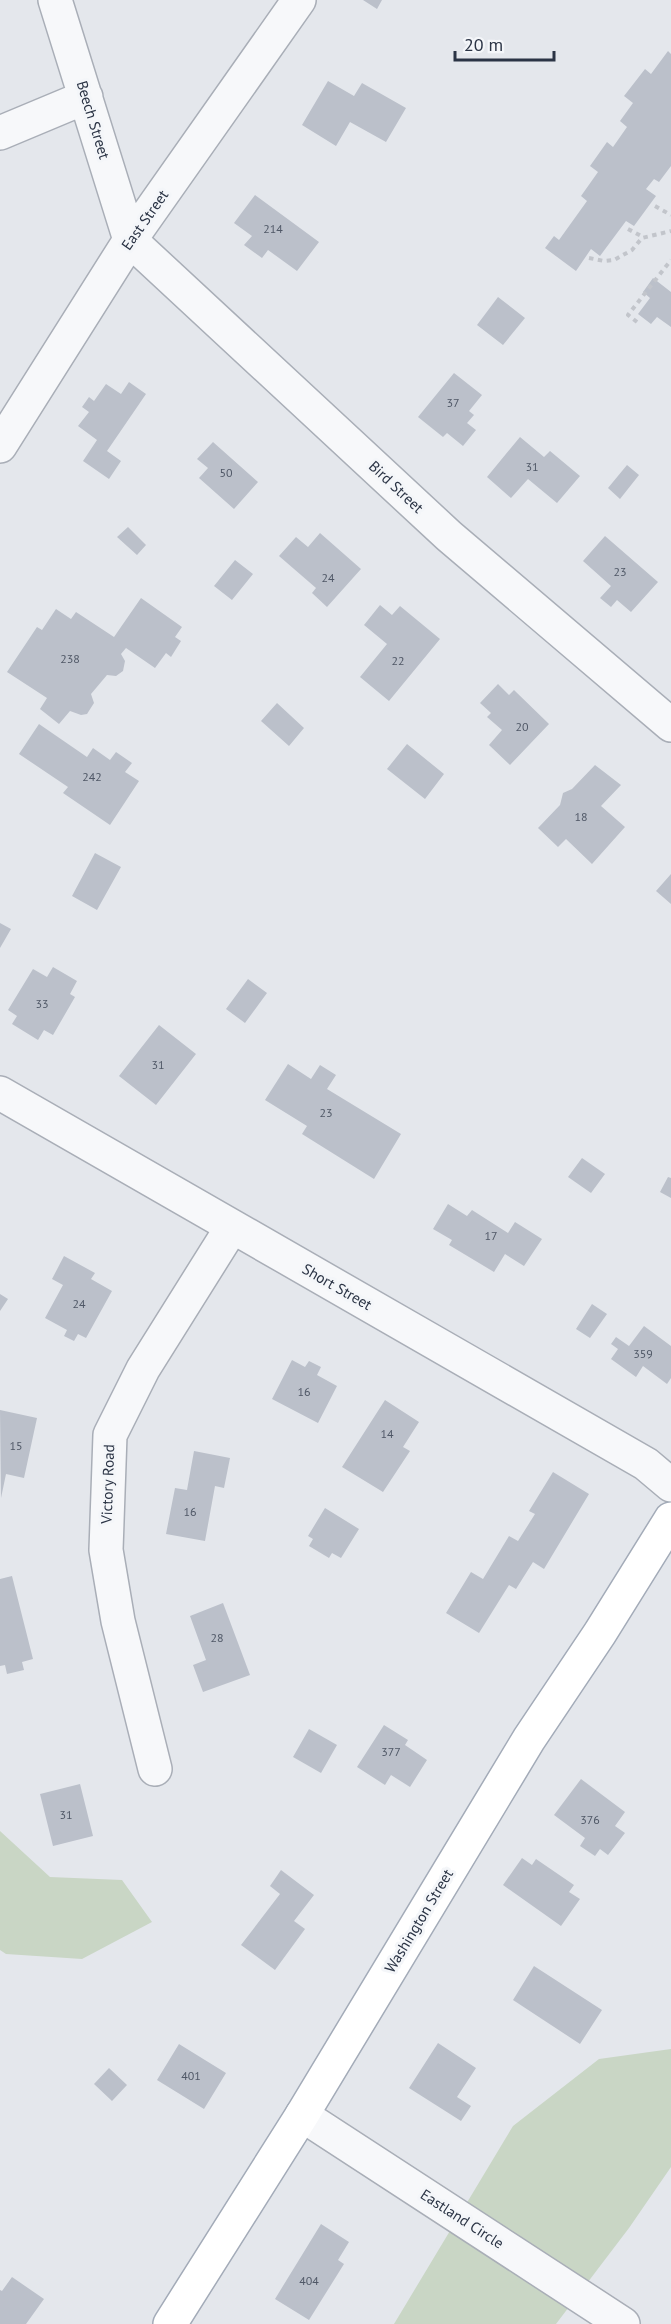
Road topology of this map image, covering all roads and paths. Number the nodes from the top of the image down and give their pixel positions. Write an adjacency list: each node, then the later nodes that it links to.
1 (55, 0): 3 (street, Beech Street)
2 (299, 0): 10 (street, East Street)
3 (86, 97): 4 (street); 10 (street, Beech Street)
4 (0, 133)
5 (655, 206): 6 (path)
6 (671, 215)
7 (628, 229): 9 (path)
8 (671, 231): 9 (path)
9 (643, 238): 11 (path)
10 (130, 240): 14 (street, East Street); 15 (street, Bird Street)
11 (589, 258)
12 (671, 260): 13 (path)
13 (637, 322)
14 (0, 446)
15 (671, 725)
16 (0, 1093): 17 (street, Short Street)
17 (232, 1227): 18 (street, Short Street); 20 (street, Victory Road)
18 (671, 1485)
19 (671, 1519): 21 (main road, Washington Street)
20 (155, 1769)
21 (302, 2115): 22 (main road, Washington Street); 23 (street, Eastland Circle)
22 (170, 2324)
23 (622, 2324)

